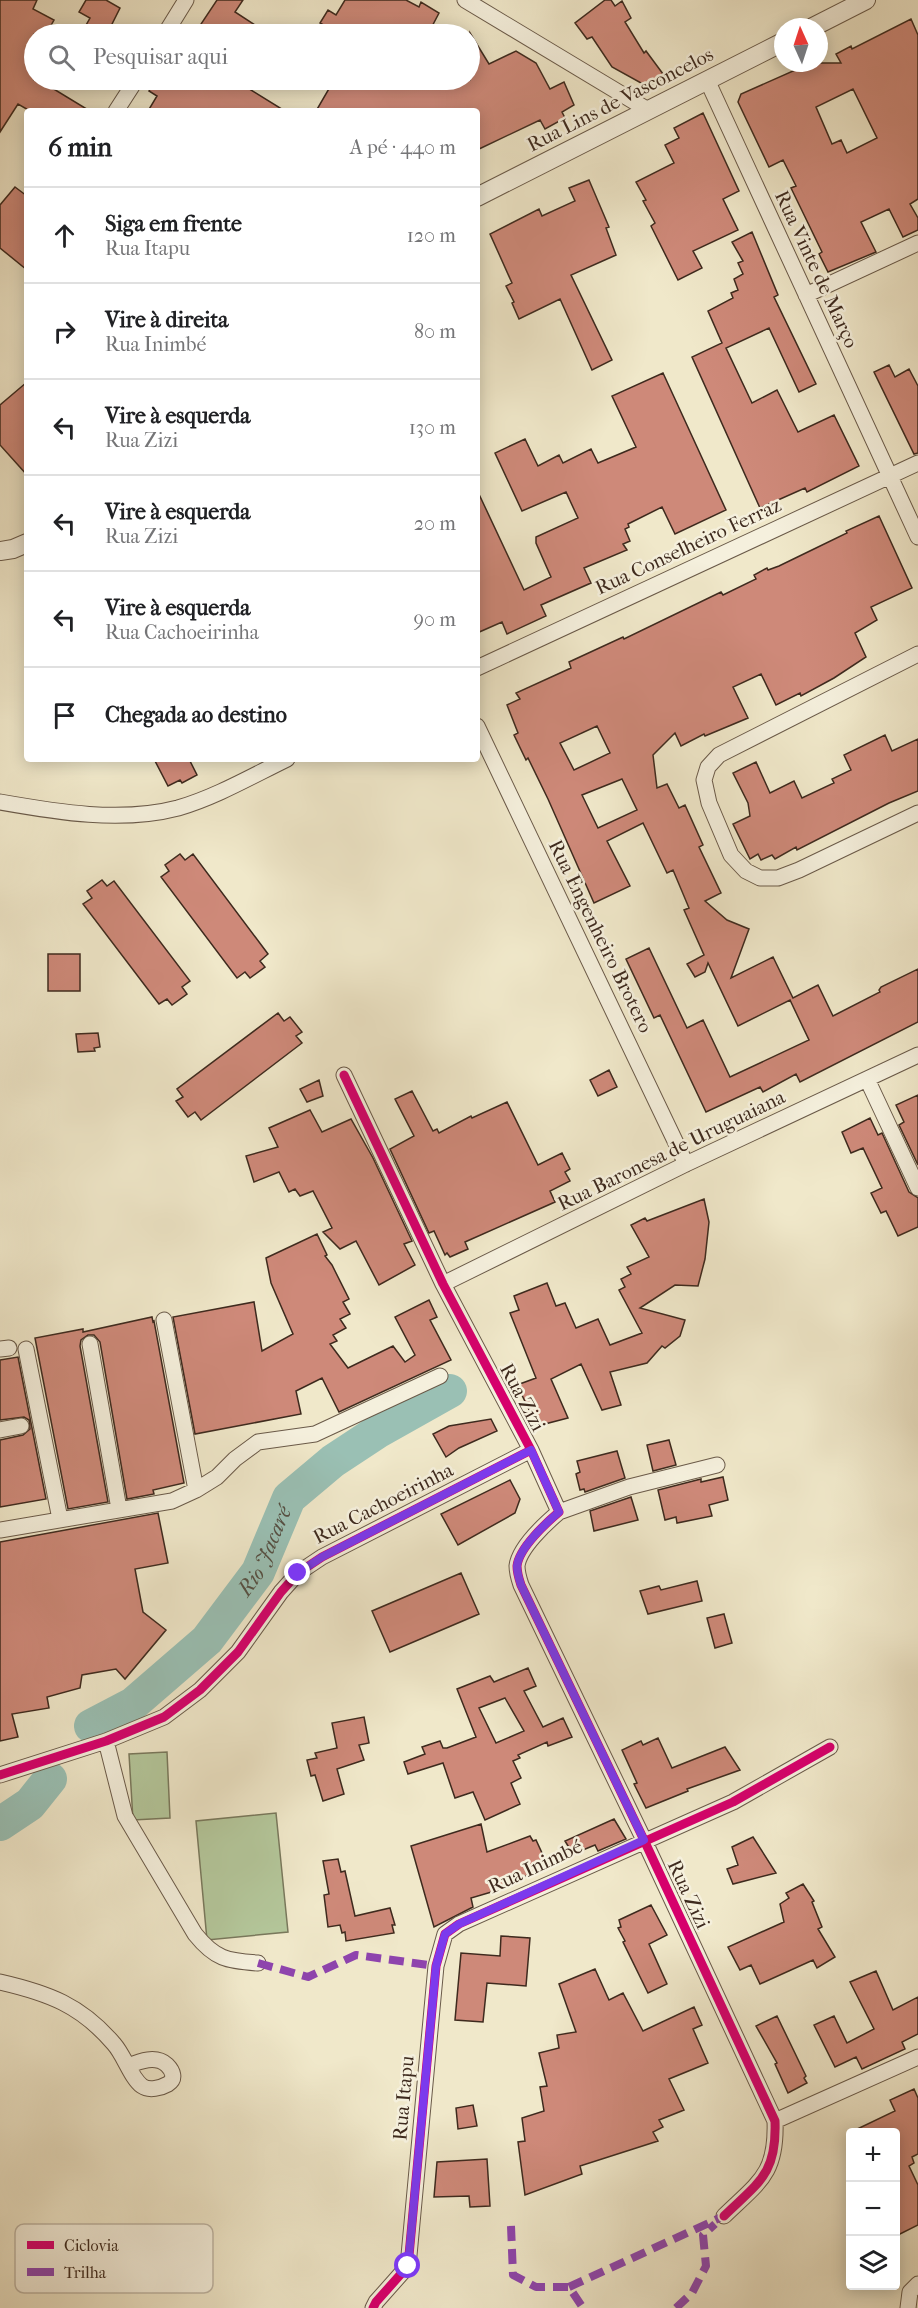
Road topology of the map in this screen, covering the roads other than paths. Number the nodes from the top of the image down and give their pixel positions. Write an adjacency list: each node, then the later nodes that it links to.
1 (186, 0): 5 (street)
2 (465, 0): 10 (street)
3 (866, 0): 4 (street)
4 (828, 19)
5 (171, 24)
6 (774, 46): 7 (street, Rua Lins de Vasconcelos)
7 (707, 80): 10 (street, Rua Lins de Vasconcelos); 13 (street, Rua Vinte de Março)
8 (130, 90): 9 (street)
9 (118, 108)
10 (648, 110): 11 (street, Rua Lins de Vasconcelos)
11 (480, 195)
12 (918, 243): 13 (street)
13 (806, 295): 15 (street, Rua Vinte de Março)
14 (918, 463): 15 (street, Rua Conselheiro Ferraz)
15 (889, 476): 16 (street, Rua Vinte de Março); 20 (street, Rua Conselheiro Ferraz)
16 (918, 537)
17 (24, 544): 18 (street)
18 (0, 551)
19 (918, 654): 24 (street)
20 (480, 667)
21 (480, 732): 28 (street, Rua Engenheiro Brotero)
22 (281, 762): 23 (street)
23 (0, 802)
24 (918, 813)
25 (918, 1055): 27 (street, Rua Baronesa de Uruguaiana)
26 (344, 1075): 30 (street, Rua Zizi)
27 (867, 1079): 28 (street, Rua Baronesa de Uruguaiana); 29 (street)
28 (686, 1164): 30 (street, Rua Baronesa de Uruguaiana)
29 (918, 1188)
30 (443, 1284): 37 (street, Rua Zizi)
31 (164, 1320): 39 (street)
32 (90, 1344): 40 (street)
33 (26, 1349): 42 (street)
34 (440, 1376): 39 (street)
35 (21, 1426): 36 (street)
36 (0, 1430)
37 (531, 1450): 41 (street, Rua Zizi); 44 (street, Rua Cachoeirinha)
38 (717, 1465): 41 (street)
39 (196, 1490): 40 (street)
40 (119, 1509): 42 (street)
41 (559, 1512): 47 (street, Rua Zizi)
42 (60, 1519): 43 (street)
43 (0, 1530)
44 (106, 1741): 46 (street, Rua Cachoeirinha); 49 (street)
45 (830, 1747): 47 (street, Rua Inimbé)
46 (0, 1775)
47 (644, 1840): 48 (street, Rua Inimbé); 53 (street, Rua Zizi)
48 (445, 1934): 56 (street, Rua Itapu)
49 (258, 1964)
50 (0, 1982): 52 (street)
51 (918, 2057): 53 (street)
52 (128, 2066)
53 (775, 2121): 54 (street)
54 (724, 2216)
55 (918, 2284): 57 (street)
56 (372, 2308)
57 (907, 2308)

